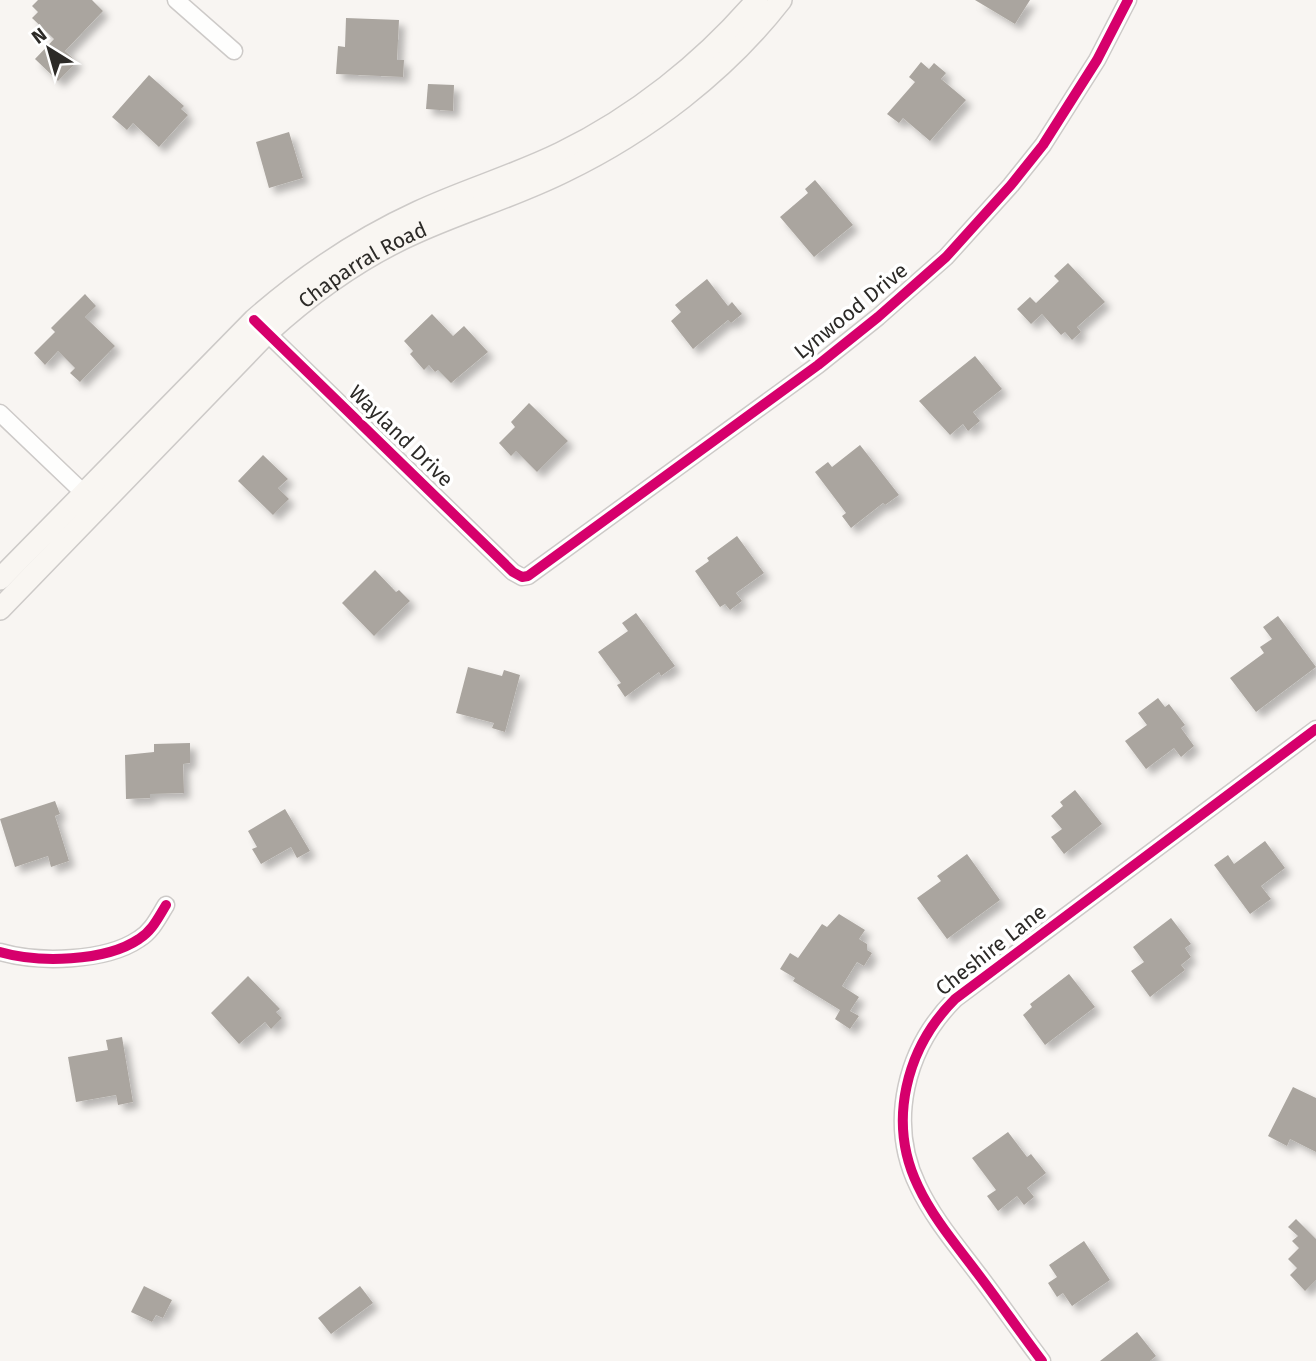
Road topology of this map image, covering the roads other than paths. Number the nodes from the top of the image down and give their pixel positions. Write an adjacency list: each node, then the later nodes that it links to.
1 (176, 0): 5 (street)
2 (757, 0): 6 (main road, Chaparral Road)
3 (781, 0): 6 (main road, Chaparral Road)
4 (1128, 0): 9 (street, Lynwood Drive)
5 (234, 51)
6 (261, 327): 8 (main road, Chaparral Road); 9 (street, Wayland Drive)
7 (0, 413): 8 (street)
8 (91, 500): 10 (main road, Chaparral Road); 11 (main road, Chaparral Road)
9 (522, 577)
10 (0, 579)
11 (0, 609)
12 (1316, 729): 15 (street, Cheshire Lane)
13 (166, 905): 14 (street)
14 (0, 952)
15 (1042, 1361)

